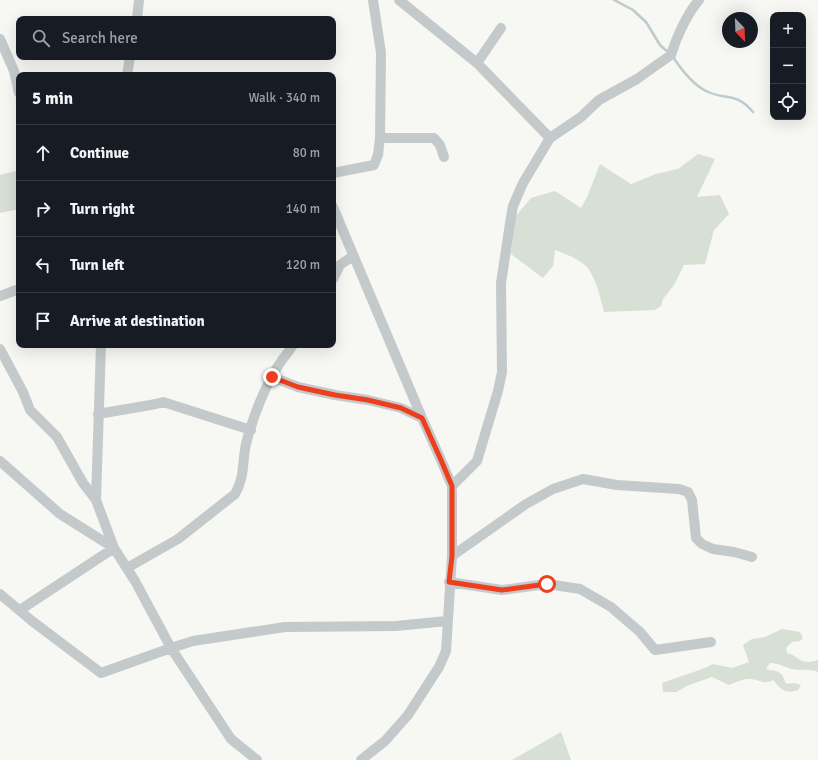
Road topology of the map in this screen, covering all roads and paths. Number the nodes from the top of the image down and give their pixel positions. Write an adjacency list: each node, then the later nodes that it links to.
1 (139, 0): 5 (street)
2 (374, 0): 12 (street)
3 (399, 0): 9 (street)
4 (699, 0): 13 (street)
5 (136, 16)
6 (501, 28): 9 (street)
7 (0, 39): 11 (street)
8 (130, 60): 10 (street)
9 (476, 63): 13 (street)
10 (128, 72)
11 (16, 80)
12 (380, 138): 14 (street); 15 (street)
13 (550, 138): 29 (street)
14 (444, 158)
15 (336, 172)
16 (336, 214): 17 (street)
17 (354, 256): 18 (street); 26 (street)
18 (337, 265)
19 (16, 290): 20 (street)
20 (0, 296)
21 (101, 348): 25 (street)
22 (291, 348): 24 (street)
23 (0, 349): 30 (street)
24 (272, 377): 26 (street); 27 (street)
25 (98, 414): 27 (street); 30 (street)
26 (422, 418): 29 (street)
27 (251, 430): 34 (street)
28 (0, 461): 31 (street)
29 (452, 486): 32 (street)
30 (96, 500): 31 (street)
31 (114, 548): 34 (street); 37 (street)
32 (452, 556): 33 (street); 35 (street)
33 (752, 556)
34 (127, 568): 40 (street)
35 (449, 582): 38 (street); 39 (street)
36 (0, 594): 37 (street)
37 (20, 610): 40 (street)
38 (447, 621): 40 (street); 42 (street)
39 (711, 642)
40 (170, 648): 41 (street)
41 (257, 760)
42 (361, 760)

